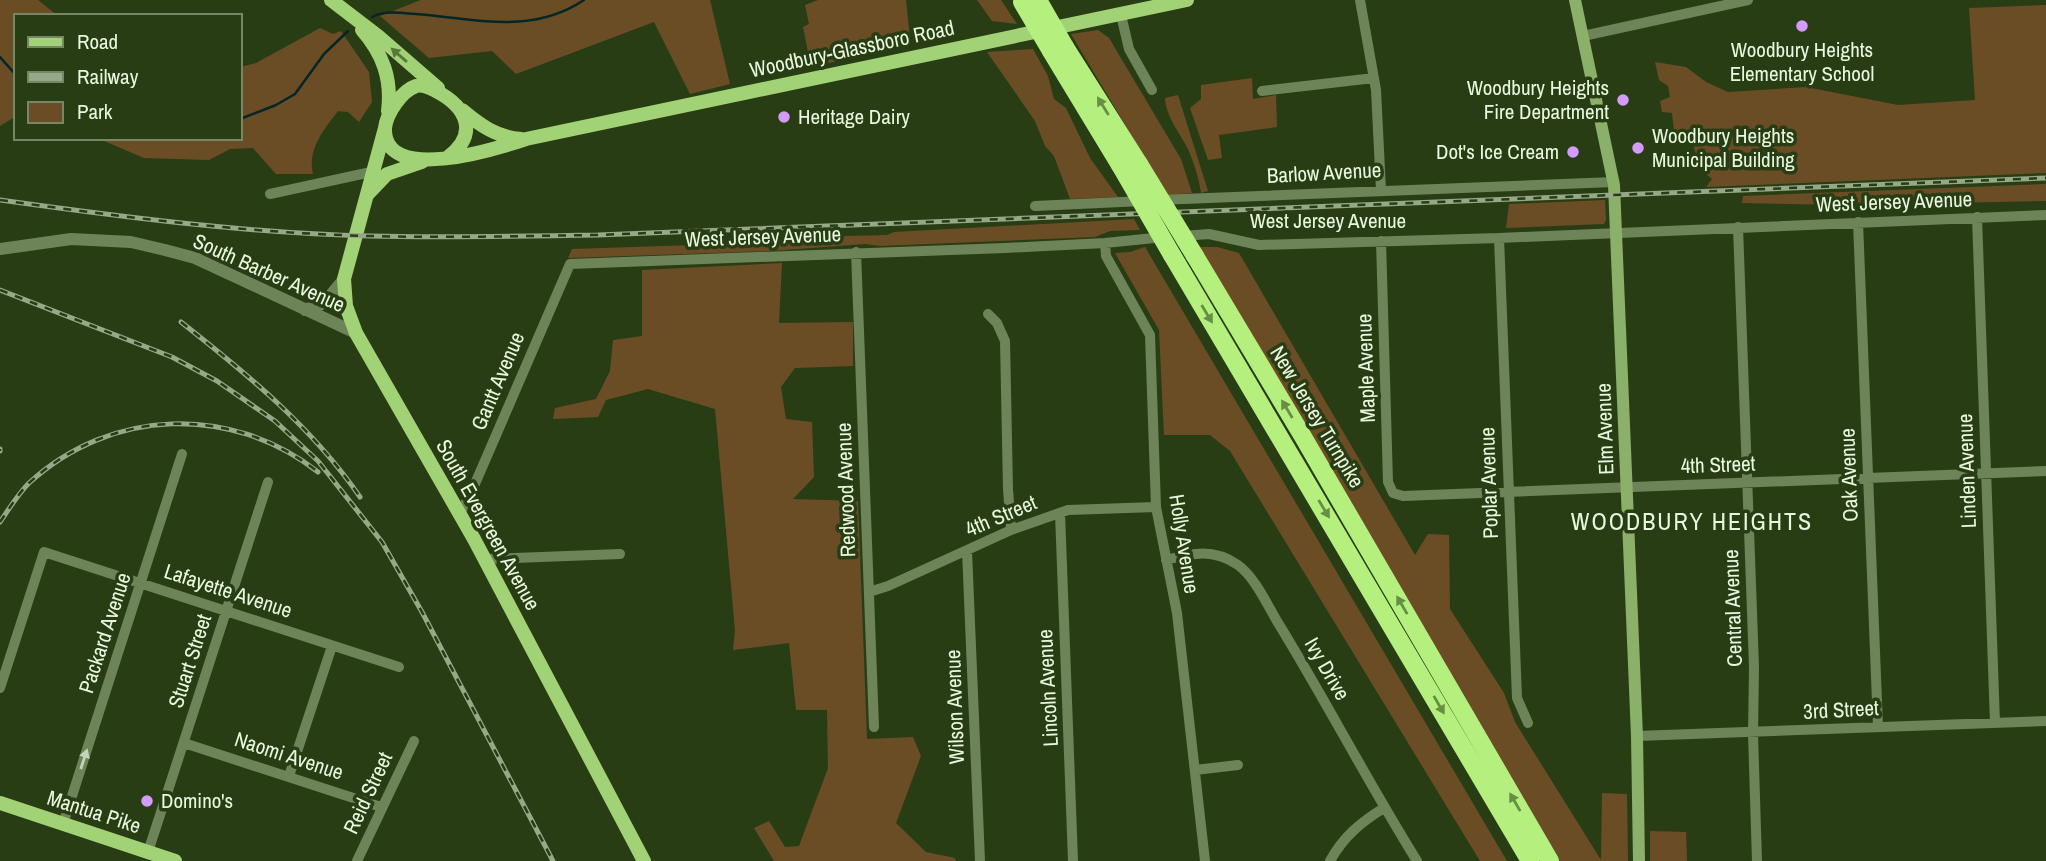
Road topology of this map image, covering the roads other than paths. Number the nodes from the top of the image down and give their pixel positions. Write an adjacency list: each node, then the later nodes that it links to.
1 (331, 0): 7 (main road, South Evergreen Avenue)
2 (1187, 0): 8 (main road, Woodbury-Glassboro Road)
3 (1360, 0): 11 (street)
4 (1575, 0): 9 (main road, Elm Avenue)
5 (1748, 0): 9 (street)
6 (1027, 1): 10 (highway, New Jersey Turnpike, bridge)
7 (350, 15): 14 (main road, South Evergreen Avenue, one-way to 7); 15 (main road, South Evergreen Avenue)
8 (1121, 15): 12 (street); 16 (main road, Woodbury-Glassboro Road)
9 (1583, 36): 20 (main road, Elm Avenue)
10 (1058, 49): 88 (highway, New Jersey Turnpike, one-way to 88, bridge); 89 (highway, New Jersey Turnpike, one-way to 10, bridge)
11 (1374, 78): 13 (street); 21 (street)
12 (1153, 90)
13 (1262, 91)
14 (451, 101): 15 (main road); 16 (main road, Woodbury-Glassboro Road); 17 (main road)
15 (386, 123): 18 (main road); 19 (main road, South Evergreen Avenue)
16 (526, 139): 17 (main road, Woodbury-Glassboro Road)
17 (448, 157): 18 (main road)
18 (430, 159): 23 (main road, South Evergreen Avenue)
19 (371, 172): 22 (street); 23 (main road, South Evergreen Avenue)
20 (1614, 183): 21 (street, Barlow Avenue); 29 (main road, Elm Avenue)
21 (1381, 190): 24 (street, Barlow Avenue)
22 (270, 194)
23 (364, 200): 36 (main road, South Evergreen Avenue)
24 (1035, 206)
25 (2046, 215): 26 (street, West Jersey Avenue)
26 (1977, 217): 27 (street, West Jersey Avenue); 42 (street, Linden Avenue)
27 (1858, 222): 28 (street, West Jersey Avenue); 43 (street, Oak Avenue)
28 (1738, 227): 29 (street, West Jersey Avenue); 45 (street, Central Avenue)
29 (1617, 232): 30 (street, West Jersey Avenue); 46 (main road, Elm Avenue)
30 (1499, 238): 31 (street, West Jersey Avenue); 47 (street, Poplar Avenue)
31 (1381, 241): 32 (street, West Jersey Avenue); 48 (street, Maple Avenue)
32 (1105, 243): 34 (street, West Jersey Avenue); 49 (street, Holly Avenue)
33 (0, 249): 37 (street, South Barber Avenue)
34 (856, 252): 35 (street, West Jersey Avenue); 58 (street, Redwood Avenue)
35 (570, 264): 50 (street, Gantt Avenue)
36 (344, 279): 37 (street); 39 (main road, South Evergreen Avenue)
37 (305, 310): 39 (street, South Barber Avenue)
38 (988, 314): 52 (street)
39 (356, 333): 50 (main road, South Evergreen Avenue)
40 (182, 454): 57 (street, Packard Avenue)
41 (2046, 471): 42 (street, 4th Street)
42 (1986, 474): 43 (street, 4th Street); 65 (street, Linden Avenue)
43 (1868, 479): 45 (street, 4th Street); 67 (street, Oak Avenue)
44 (268, 482): 59 (street, Stuart Street)
45 (1748, 483): 46 (street, 4th Street); 68 (street, Central Avenue)
46 (1626, 487): 47 (street, 4th Street); 69 (main road, Elm Avenue)
47 (1508, 492): 48 (street, 4th Street); 64 (street, Poplar Avenue)
48 (1393, 493)
49 (1156, 507): 51 (street, 4th Street); 56 (street, Holly Avenue)
50 (460, 513): 55 (main road, South Evergreen Avenue)
51 (1060, 513): 52 (street, 4th Street); 84 (street, Lincoln Avenue)
52 (1011, 530): 53 (street, 4th Street)
53 (967, 551): 58 (street, 4th Street); 83 (street, Wilson Avenue)
54 (620, 554): 55 (street)
55 (485, 559): 82 (main road, South Evergreen Avenue)
56 (1166, 560): 73 (street, Holly Avenue); 77 (street, Ivy Drive)
57 (141, 584): 59 (street, Lafayette Avenue); 62 (street, Lafayette Avenue); 78 (street, Packard Avenue, one-way to 57)
58 (869, 592): 66 (street, Redwood Avenue)
59 (227, 611): 60 (street, Lafayette Avenue); 71 (street, Stuart Street)
60 (332, 646): 61 (street, Lafayette Avenue); 74 (street)
61 (399, 667)
62 (0, 688)
63 (2046, 721): 65 (street, 3rd Street)
64 (1528, 723)
65 (1995, 723): 67 (street, 3rd Street)
66 (874, 727)
67 (1878, 727): 68 (street, 3rd Street)
68 (1753, 734): 69 (street, 3rd Street); 91 (street, Central Avenue)
69 (1637, 736): 90 (main road, Elm Avenue)
70 (414, 741): 76 (street, Reid Street)
71 (184, 743): 74 (street, Naomi Avenue); 79 (street, Stuart Street)
72 (1238, 765): 73 (street)
73 (1195, 770): 85 (street, Holly Avenue)
74 (289, 776): 76 (street, Naomi Avenue)
75 (0, 803): 78 (main road, Mantua Pike)
76 (382, 807): 81 (street, Reid Street)
77 (1384, 808): 86 (street); 87 (street, Ivy Drive)
78 (63, 824): 79 (main road, Mantua Pike)
79 (148, 852): 80 (main road, Mantua Pike)
80 (175, 861)
81 (357, 861)
82 (644, 861)
83 (980, 861)
84 (1073, 861)
85 (1205, 861)
86 (1331, 861)
87 (1417, 861)
88 (1530, 861)
89 (1550, 861)
90 (1639, 861)
91 (1757, 861)

